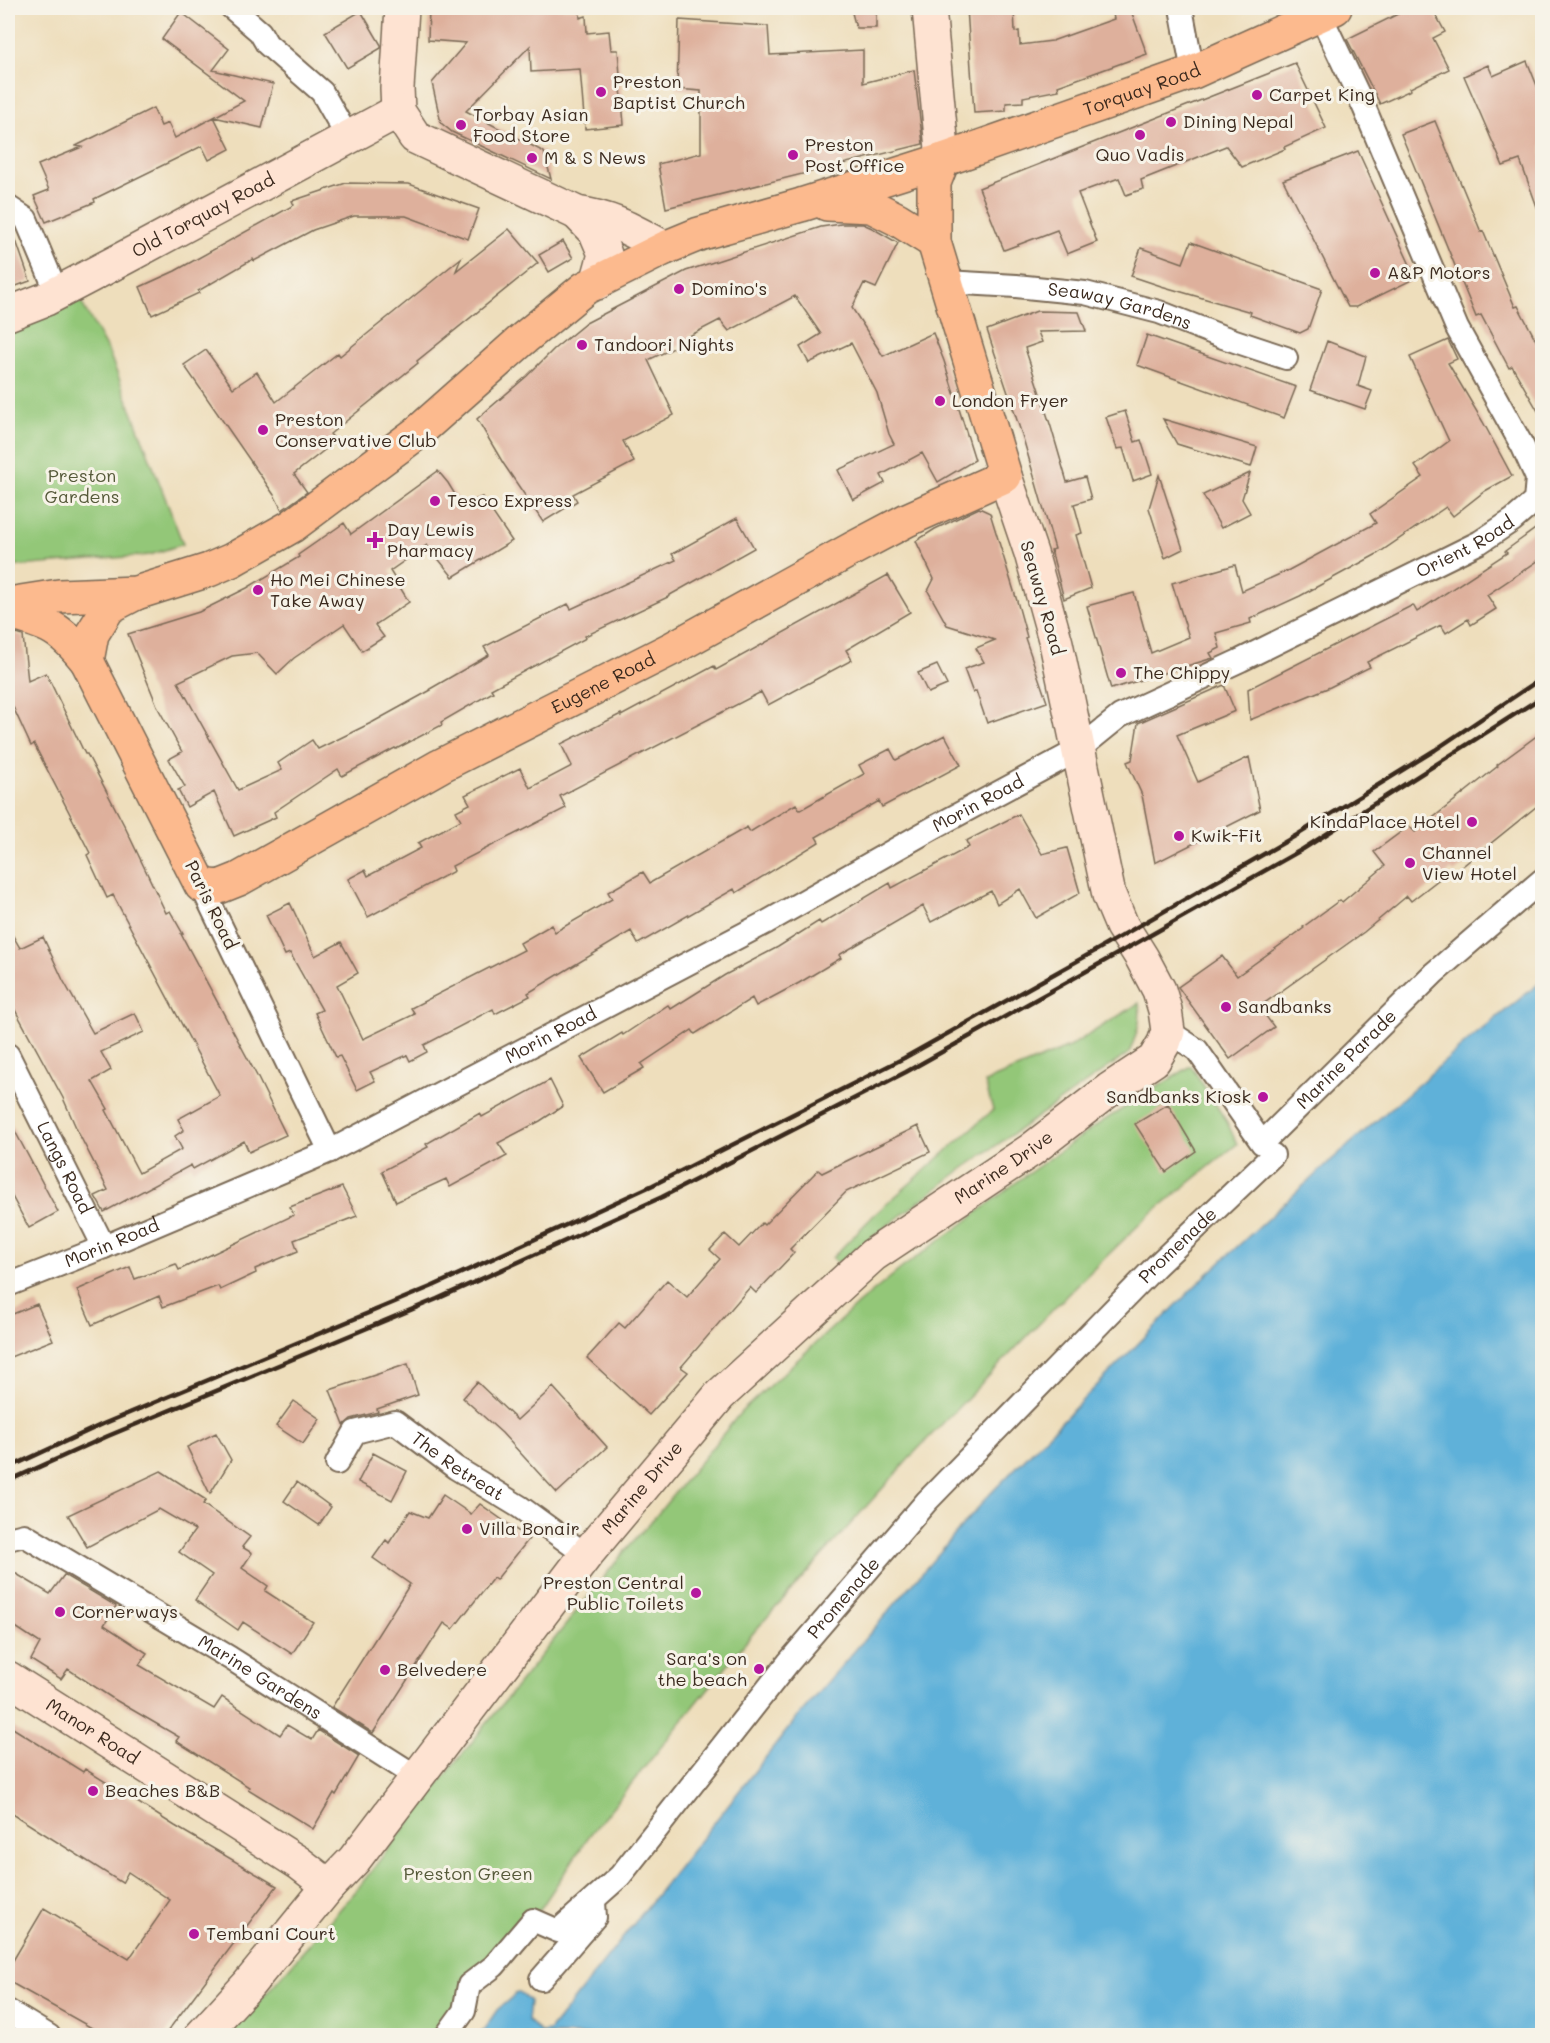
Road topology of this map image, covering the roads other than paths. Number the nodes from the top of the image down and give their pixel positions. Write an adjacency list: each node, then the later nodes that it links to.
1 (232, 8): 8 (street)
2 (402, 8): 7 (main road)
3 (928, 8): 9 (main road)
4 (1181, 8): 6 (street)
5 (1327, 11): 6 (main road, Torquay Road); 25 (street, Orient Road)
6 (1193, 72): 9 (main road, Torquay Road)
7 (398, 111): 8 (main road, Old Torquay Road); 12 (main road)
8 (348, 138): 17 (main road, Old Torquay Road)
9 (943, 160): 10 (main road, Torquay Road); 13 (main road, Seaway Road)
10 (801, 205): 13 (main road); 14 (main road)
11 (8, 207): 17 (street)
12 (577, 213): 14 (main road); 16 (main road)
13 (934, 242): 15 (main road, Seaway Road)
14 (665, 248): 16 (main road)
15 (946, 282): 19 (street, Seaway Gardens); 20 (main road, Seaway Road)
16 (597, 283): 21 (main road)
17 (57, 293): 18 (main road, Old Torquay Road)
18 (8, 314)
19 (1286, 358)
20 (1005, 476): 25 (main road, Seaway Road); 27 (main road, Eugene Road)
21 (136, 593): 22 (main road); 24 (main road)
22 (8, 604)
23 (8, 612): 24 (main road, Paris Road)
24 (87, 661): 27 (main road, Paris Road)
25 (1078, 750): 28 (main road, Seaway Road); 30 (street, Morin Road)
26 (1542, 880): 28 (street, Marine Parade)
27 (201, 885): 30 (street, Paris Road)
28 (1168, 1031): 36 (main road, Marine Drive)
29 (8, 1055): 32 (street, Langs Road)
30 (330, 1152): 32 (street, Morin Road)
31 (1274, 1155): 40 (street, Promenade)
32 (104, 1247): 33 (street, Morin Road)
33 (8, 1285)
34 (337, 1463): 36 (street, The Retreat)
35 (8, 1539): 38 (street, Marine Gardens)
36 (586, 1555): 38 (main road, Marine Drive)
37 (8, 1678): 39 (main road, Manor Road)
38 (417, 1777): 39 (main road, Marine Drive)
39 (329, 1886): 44 (main road, Marine Drive)
40 (594, 1900): 41 (street); 45 (street, Promenade)
41 (541, 1979)
42 (8, 2011): 43 (street)
43 (49, 2036)
44 (201, 2036)
45 (446, 2036)

